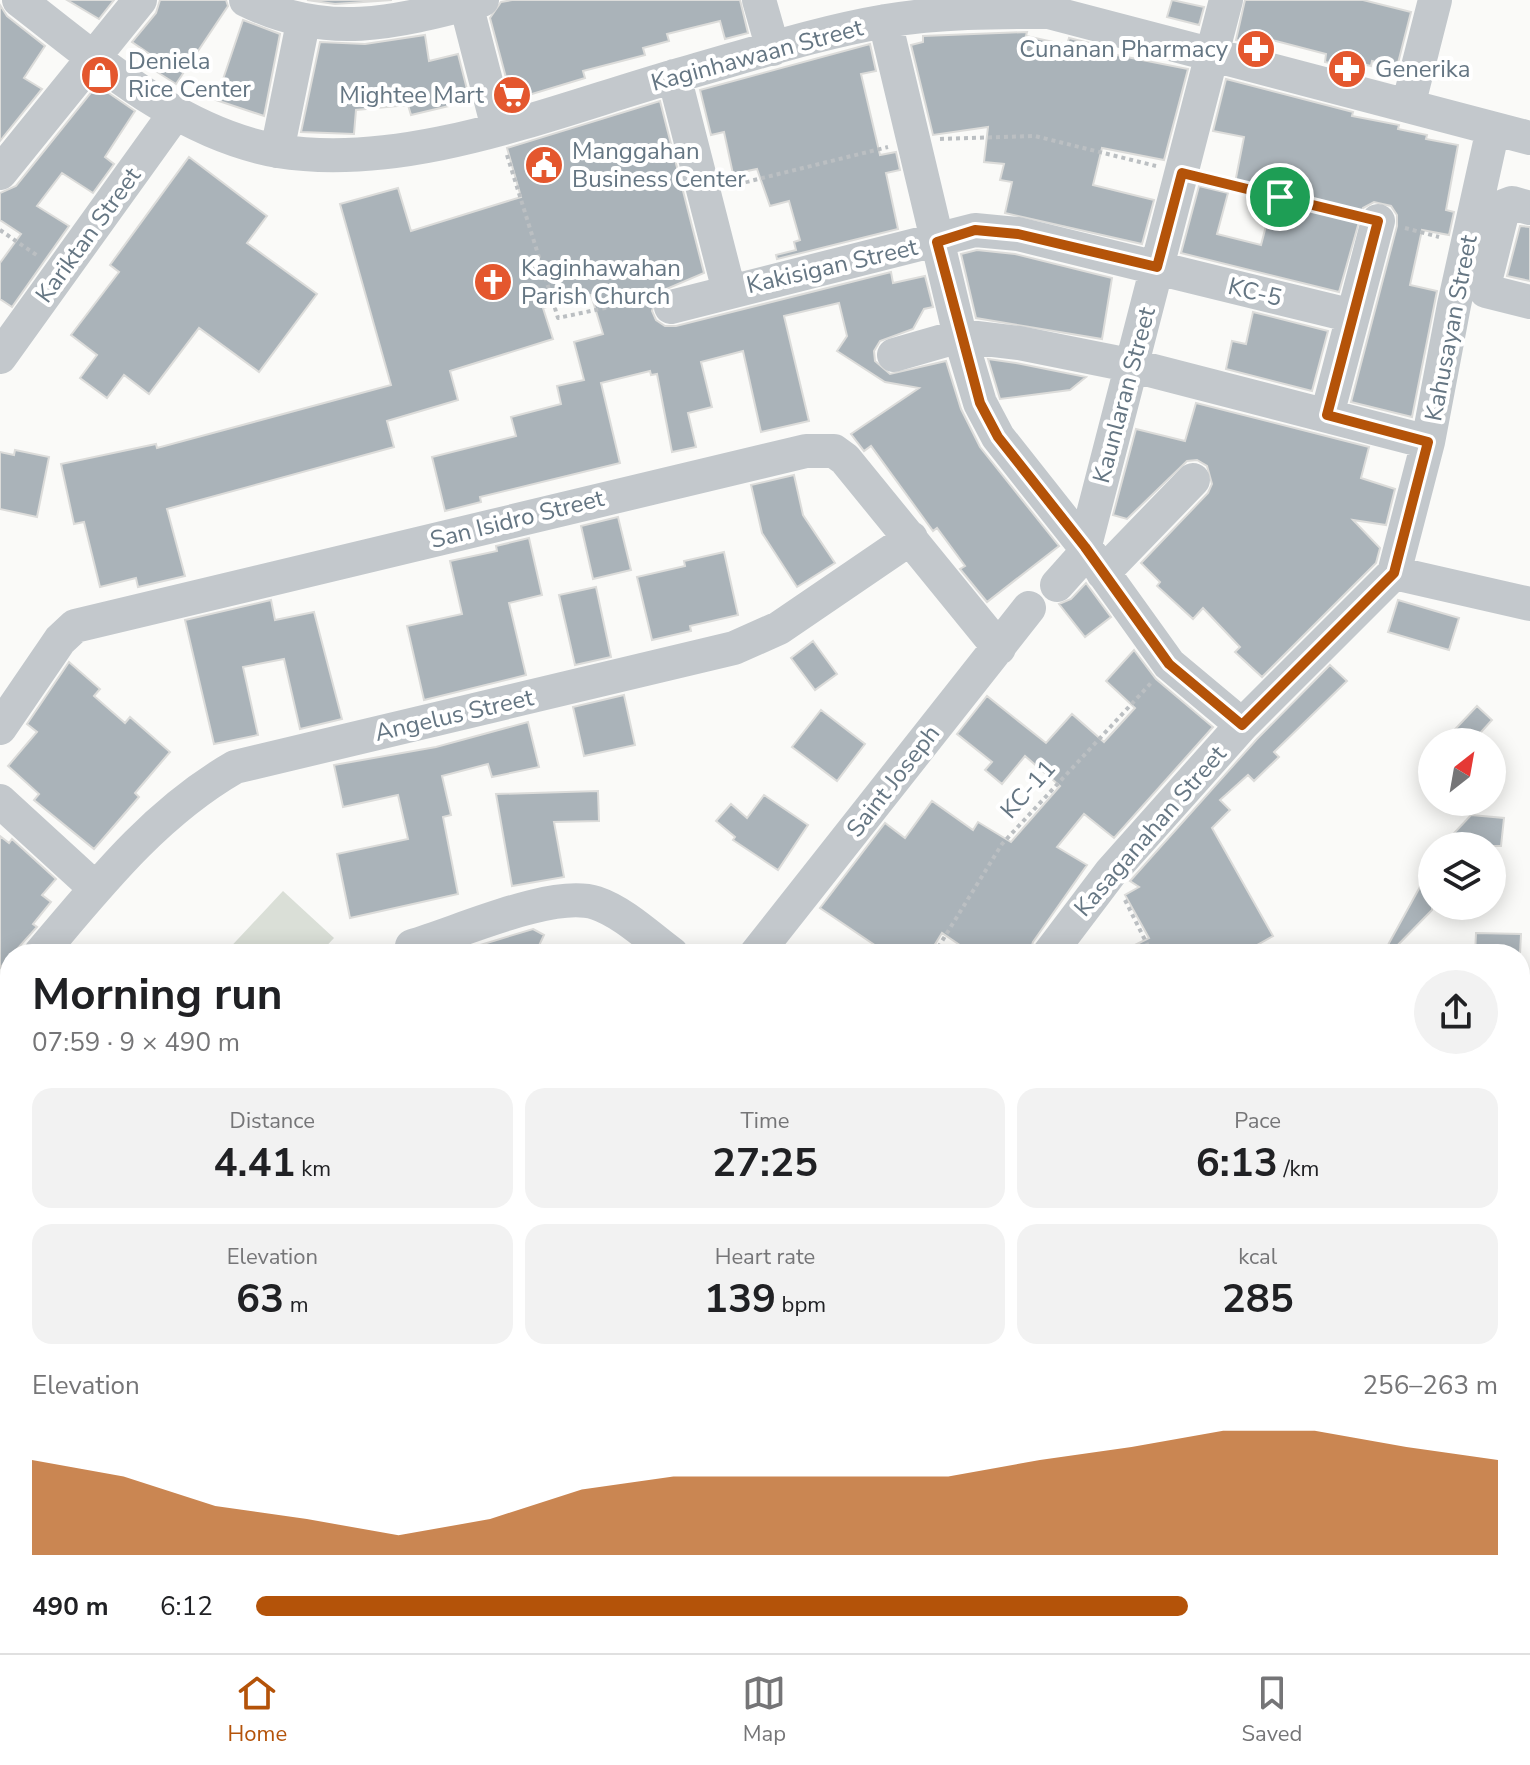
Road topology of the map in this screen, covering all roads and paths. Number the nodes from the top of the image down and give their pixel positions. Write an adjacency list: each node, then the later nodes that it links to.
1 (19, 0): 14 (street, Kaginhawaan Street)
2 (140, 0): 14 (street)
3 (246, 0): 11 (street)
4 (759, 0): 12 (street)
5 (1226, 0): 13 (street, Kaunlaran Street)
6 (1435, 0): 16 (street)
7 (471, 1): 9 (street); 18 (street)
8 (1051, 6): 10 (street, Kaginhawaan Street); 13 (street, Kaginhawaan Street)
9 (358, 13): 11 (street)
10 (885, 21): 12 (street, Kaginhawaan Street); 26 (street)
11 (303, 23): 20 (street)
12 (773, 49): 15 (street, Kaginhawaan Street)
13 (1212, 56): 16 (street, Kaginhawaan Street); 22 (street, Kaunlaran Street)
14 (94, 58): 17 (street, Kaginhawaan Street); 21 (street)
15 (674, 76): 18 (street, Kaginhawaan Street); 30 (street)
16 (1408, 106): 19 (street, Kaginhawaan Street)
17 (176, 112): 20 (street, Kaginhawaan Street); 29 (street, Kariktan Street)
18 (498, 139): 20 (street, Kaginhawaan Street); 33 (path)
19 (1518, 141): 27 (street, Kahusayan Street)
20 (277, 151)
21 (0, 173)
22 (1182, 173): 24 (path); 28 (street, Kaunlaran Street)
23 (1530, 208): 31 (street)
24 (1378, 221): 27 (path); 34 (street)
25 (0, 230): 29 (path)
26 (937, 242): 28 (street, KC-5); 30 (street, Kakisigan Street); 36 (street, Kakisigan Street)
27 (1467, 244): 32 (street, Kahusayan Street)
28 (1157, 267): 34 (street, KC-5); 39 (street, Kaunlaran Street)
29 (61, 272): 38 (street, Kariktan Street)
30 (729, 291): 33 (street, Kakisigan Street)
31 (1530, 302)
32 (1454, 305): 35 (street); 41 (street, Kahusayan Street)
33 (671, 307)
34 (1353, 316): 40 (street)
35 (1530, 324)
36 (960, 336): 37 (street); 39 (street); 44 (street, Kakisigan Street)
37 (894, 355)
38 (0, 357)
39 (1134, 366): 40 (street); 44 (street, Kaunlaran Street)
40 (1327, 415): 41 (street)
41 (1428, 442): 45 (street, Kahusayan Street)
42 (1193, 480): 44 (street)
43 (911, 538): 49 (street, San Isidro Street); 52 (street, San Isidro Street); 55 (street, Angelus Street)
44 (1094, 560): 46 (street, Kaunlaran Street); 50 (street, Kakisigan Street)
45 (1394, 573): 47 (street); 51 (street, Kasaganahan Street)
46 (1057, 585)
47 (1530, 604)
48 (1029, 608): 49 (street, Saint Joseph)
49 (999, 648): 59 (street, Saint Joseph)
50 (1169, 664): 51 (street, Kakisigan Street); 60 (path, KC-11)
51 (1242, 725): 54 (street, Kasaganahan Street)
52 (0, 728)
53 (0, 801): 55 (street)
54 (1111, 872): 61 (street, Kasaganahan Street); 62 (path)
55 (95, 888): 56 (street, Angelus Street)
56 (48, 944)
57 (418, 944): 58 (street)
58 (658, 944)
59 (764, 944)
60 (940, 944)
61 (1057, 944)
62 (1147, 944)

